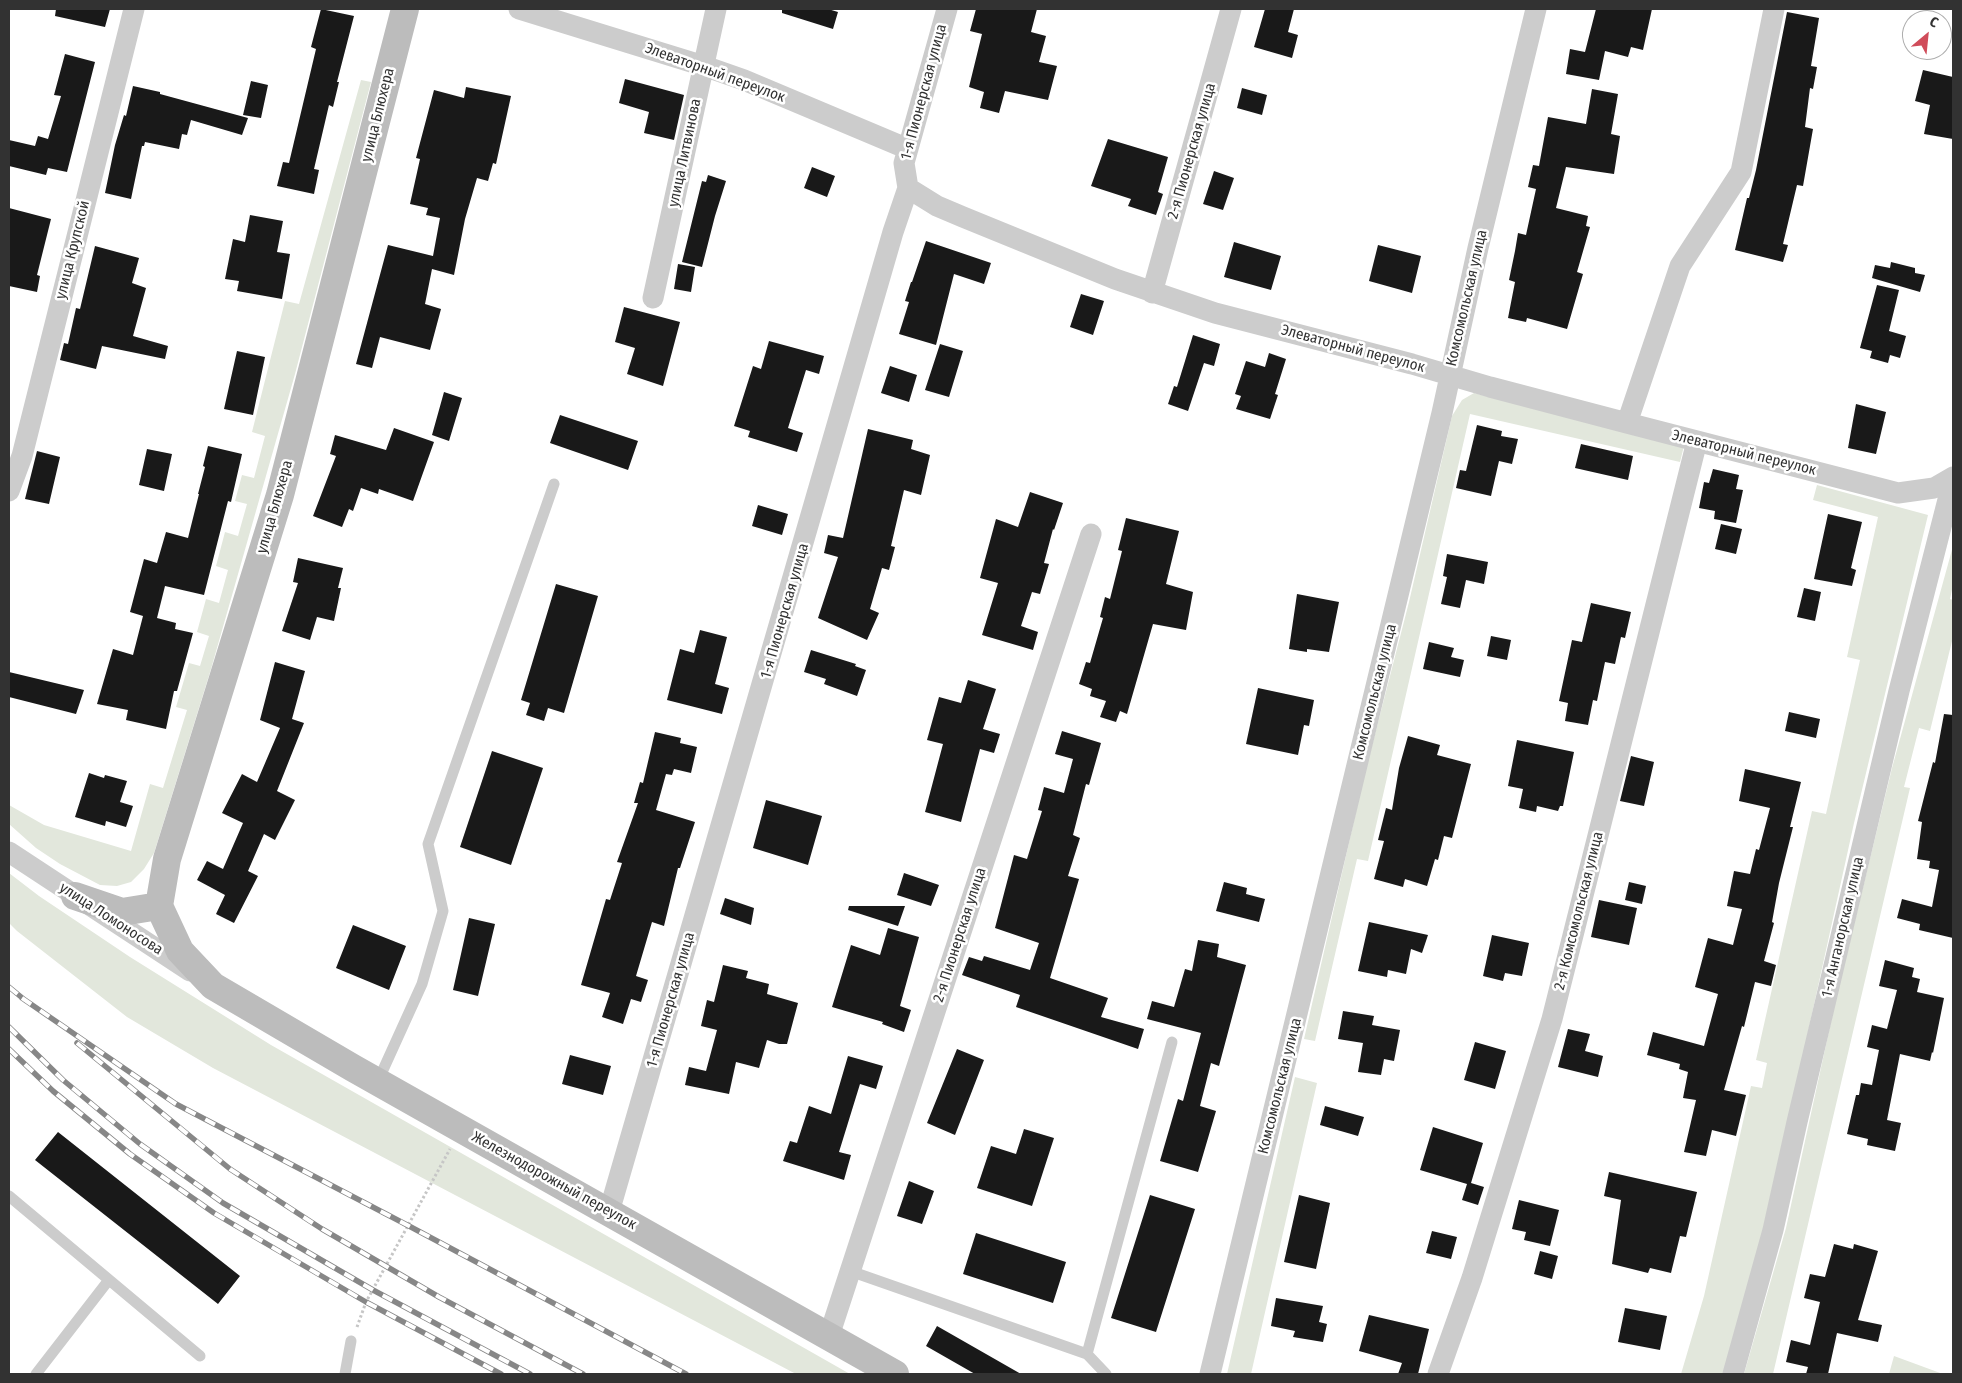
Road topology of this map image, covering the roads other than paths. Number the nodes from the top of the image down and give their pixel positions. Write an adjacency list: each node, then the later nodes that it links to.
1 (134, 9): 19 (street, улица Крупской)
2 (405, 9): 24 (street, улица Блюхера)
3 (519, 9): 9 (street, Элеваторный переулок)
4 (716, 9): 9 (street, улица Литвинова)
5 (947, 9): 10 (street, 1-я Пионерская улица)
6 (1231, 9): 12 (street, 2-я Пионерская улица)
7 (1536, 9): 14 (street, Комсомольская улица)
8 (1774, 9): 15 (street)
9 (704, 66): 10 (street, Элеваторный переулок); 13 (street, улица Литвинова)
10 (908, 149): 11 (street, 1-я Пионерская улица)
11 (908, 188): 12 (street, Элеваторный переулок); 29 (street, 1-я Пионерская улица)
12 (1152, 293): 14 (street, Элеваторный переулок)
13 (653, 298)
14 (1450, 375): 15 (street, Элеваторный переулок); 40 (street, Комсомольская улица)
15 (1627, 423): 16 (street, Элеваторный переулок)
16 (1697, 441): 20 (street, Элеваторный переулок); 41 (street, 2-я Комсомольская улица)
17 (1953, 478): 20 (street, 1-я Анганорская улица); 42 (street, 1-я Анганорская улица)
18 (554, 484): 27 (lane)
19 (9, 490)
20 (1898, 493)
21 (1091, 534): 30 (street, 2-я Пионерская улица)
22 (9, 852): 23 (street, улица Ломоносова)
23 (75, 896): 24 (street); 25 (street, улица Ломоносова)
24 (159, 906): 25 (street)
25 (213, 986): 27 (street, Железнодорожный переулок)
26 (1172, 1042): 34 (lane)
27 (378, 1081): 29 (street, Железнодорожный переулок)
28 (9, 1196): 31 (lane)
29 (609, 1212): 32 (street, Железнодорожный переулок)
30 (850, 1271): 32 (street, 2-я Пионерская улица); 34 (lane)
31 (108, 1281): 35 (lane); 36 (lane)
32 (829, 1336): 38 (street, Железнодорожный переулок)
33 (351, 1341): 37 (lane)
34 (1087, 1354): 39 (lane)
35 (200, 1356)
36 (36, 1374)
37 (345, 1374)
38 (895, 1374)
39 (1106, 1374)
40 (1210, 1374)
41 (1438, 1374)
42 (1734, 1374)

